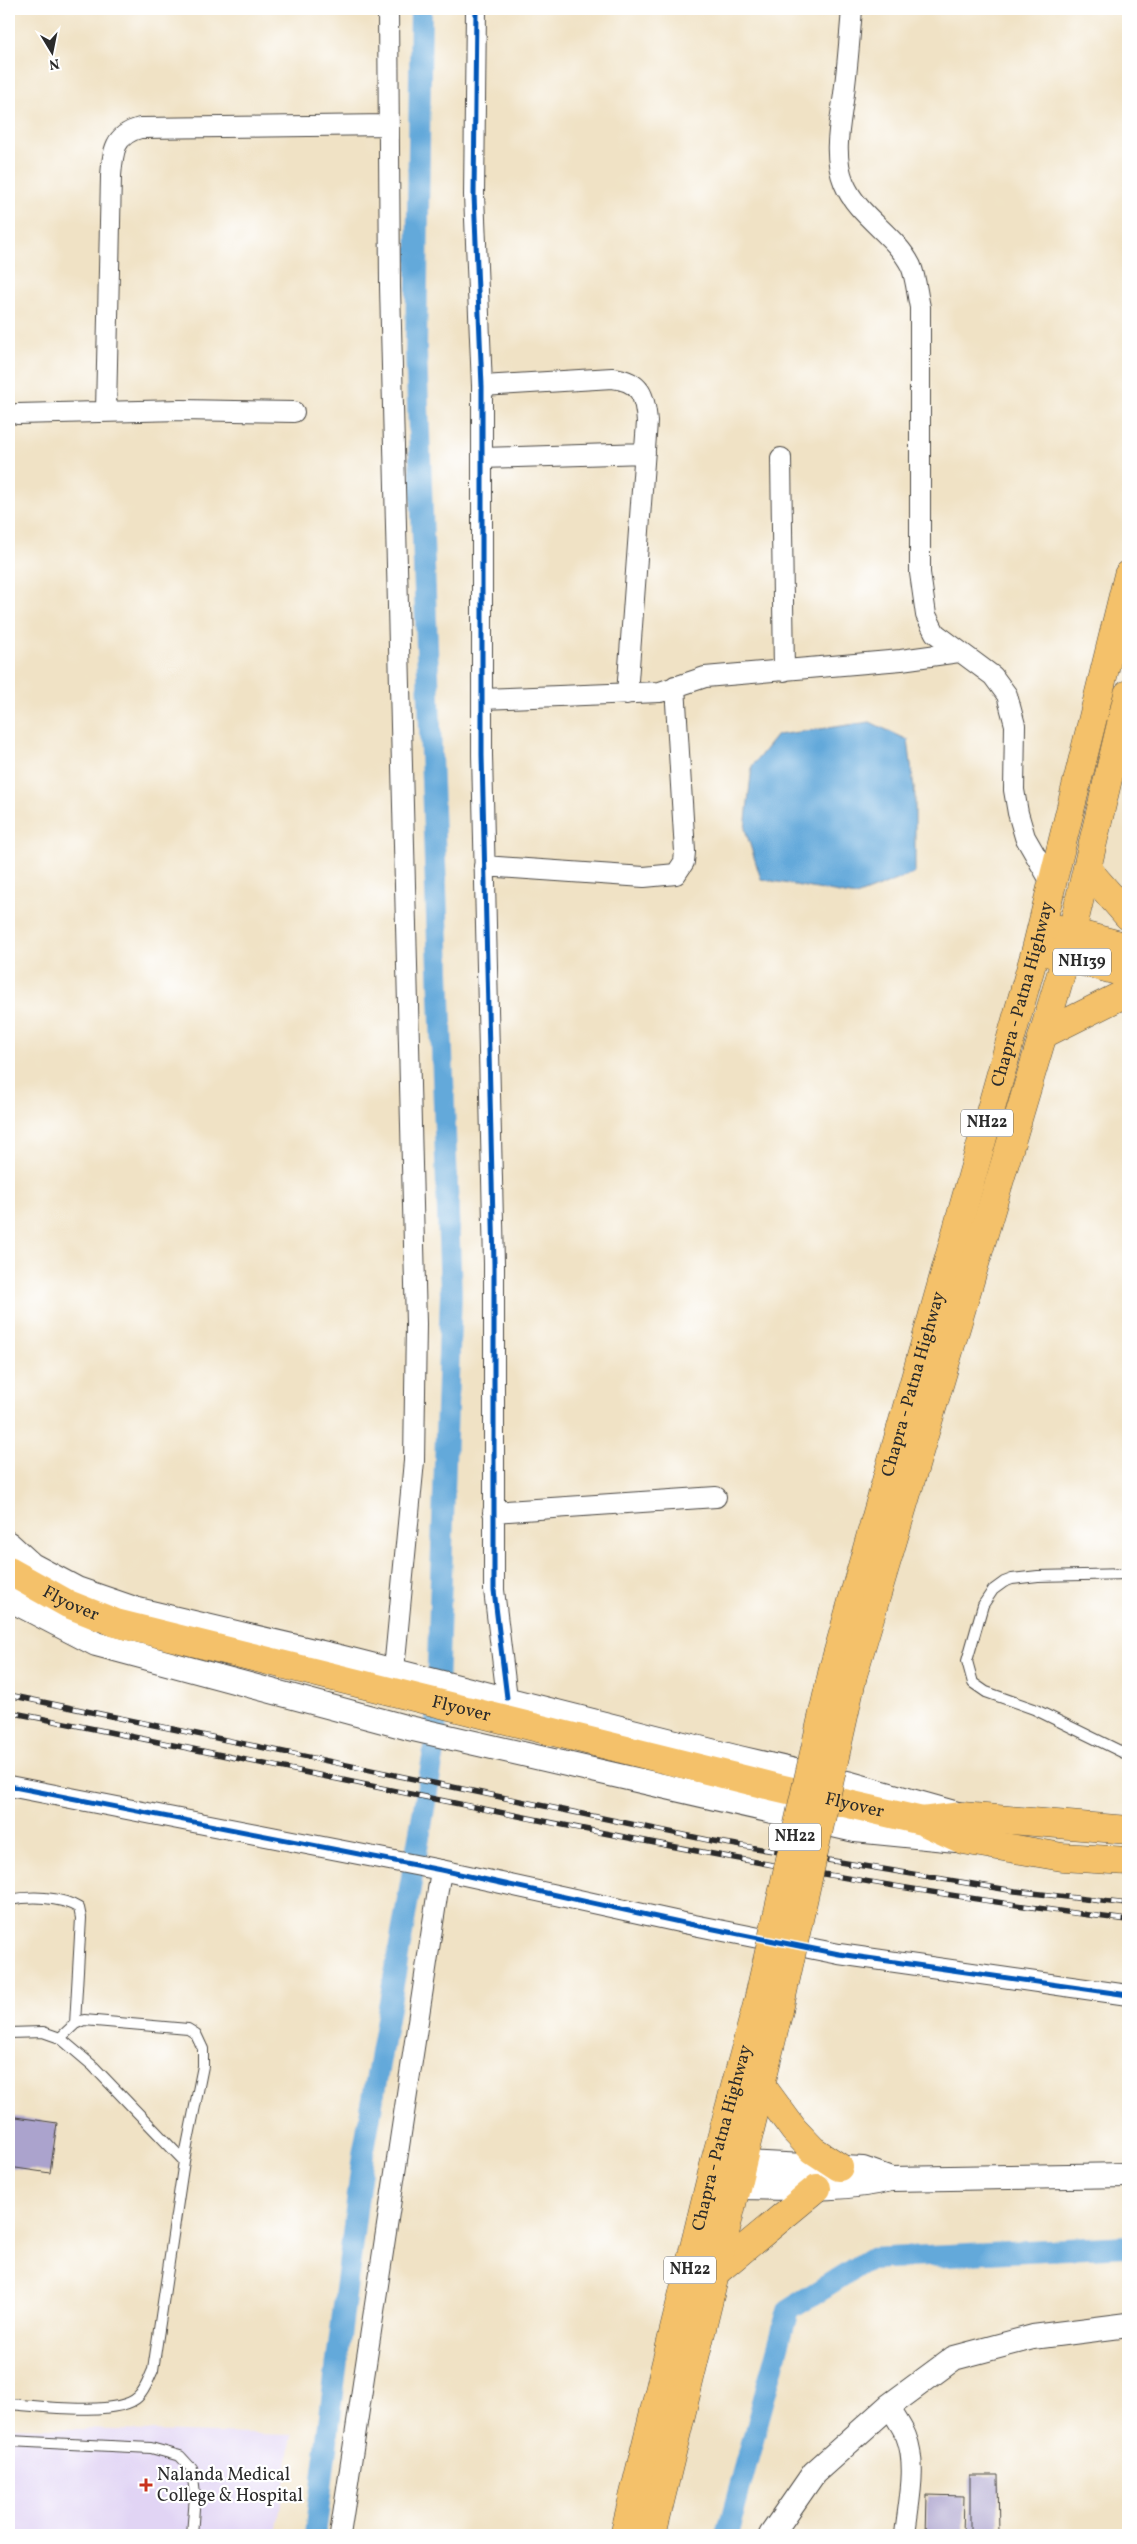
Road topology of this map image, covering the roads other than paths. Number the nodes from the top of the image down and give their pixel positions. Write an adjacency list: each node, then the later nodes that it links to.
1 (388, 9): 4 (street)
2 (476, 9): 5 (street)
3 (852, 9): 13 (street)
4 (389, 125): 6 (street); 36 (street)
5 (482, 386): 9 (street); 10 (street)
6 (106, 411): 7 (street); 8 (street)
7 (294, 412)
8 (18, 414)
9 (645, 453): 10 (street); 16 (street)
10 (482, 458): 18 (street)
11 (781, 458): 14 (street)
12 (1128, 575): 21 (main road, Chapra - Patna Highway / NH22)
13 (959, 652): 14 (street); 21 (street)
14 (784, 671): 15 (street)
15 (676, 686): 16 (street); 19 (street)
16 (627, 694): 18 (street)
17 (1128, 694): 20 (main road, Chapra - Patna Highway / NH22)
18 (482, 699): 19 (street)
19 (484, 866): 30 (street)
20 (1087, 869): 22 (main road); 24 (main road, Chapra - Patna Highway / NH22)
21 (1052, 884): 23 (main road, Chapra - Patna Highway / NH22)
22 (1128, 916)
23 (1039, 937): 24 (main road, NH139); 35 (main road, Chapra - Patna Highway / NH22)
24 (1069, 945): 25 (main road, NH139); 26 (main road, NH139); 28 (main road, Chapra - Patna Highway / NH22)
25 (1128, 947)
26 (1128, 974)
27 (1128, 992): 28 (main road)
28 (1044, 1034): 35 (main road, Chapra - Patna Highway / NH22)
29 (716, 1497): 30 (street)
30 (493, 1512): 37 (street)
31 (9, 1544): 36 (street)
32 (9, 1571): 40 (main road, Flyover)
33 (1128, 1574): 38 (lane)
34 (9, 1599): 40 (street)
35 (843, 1672): 46 (main road, NH22, bridge)
36 (404, 1673): 37 (street)
37 (507, 1698): 40 (street)
38 (1128, 1755)
39 (9, 1786): 43 (street)
40 (963, 1828): 41 (main road); 42 (main road)
41 (1128, 1830)
42 (1128, 1862)
43 (441, 1870): 45 (street); 64 (street)
44 (9, 1900): 47 (lane)
45 (1128, 1994)
46 (768, 2007): 50 (main road, Chapra - Patna Highway / NH22); 53 (main road, Chapra - Patna Highway / NH22)
47 (75, 2024): 49 (lane); 51 (lane)
48 (9, 2033): 49 (lane)
49 (60, 2038): 51 (lane)
50 (761, 2085): 52 (main road); 54 (main road, Chapra - Patna Highway / NH22)
51 (184, 2161): 60 (lane)
52 (839, 2167): 54 (street); 56 (street)
53 (713, 2174): 54 (street); 65 (main road, Chapra - Patna Highway / NH22)
54 (740, 2174): 57 (street); 58 (main road, Chapra - Patna Highway / NH22)
55 (1128, 2175): 56 (street)
56 (891, 2179): 57 (street)
57 (817, 2188): 58 (main road)
58 (717, 2271): 66 (main road, Chapra - Patna Highway / NH22)
59 (1128, 2325): 61 (street)
60 (9, 2404)
61 (888, 2406): 67 (street); 68 (street)
62 (9, 2441): 63 (lane)
63 (192, 2535)
64 (340, 2535)
65 (624, 2535)
66 (652, 2535)
67 (771, 2535)
68 (905, 2535)

